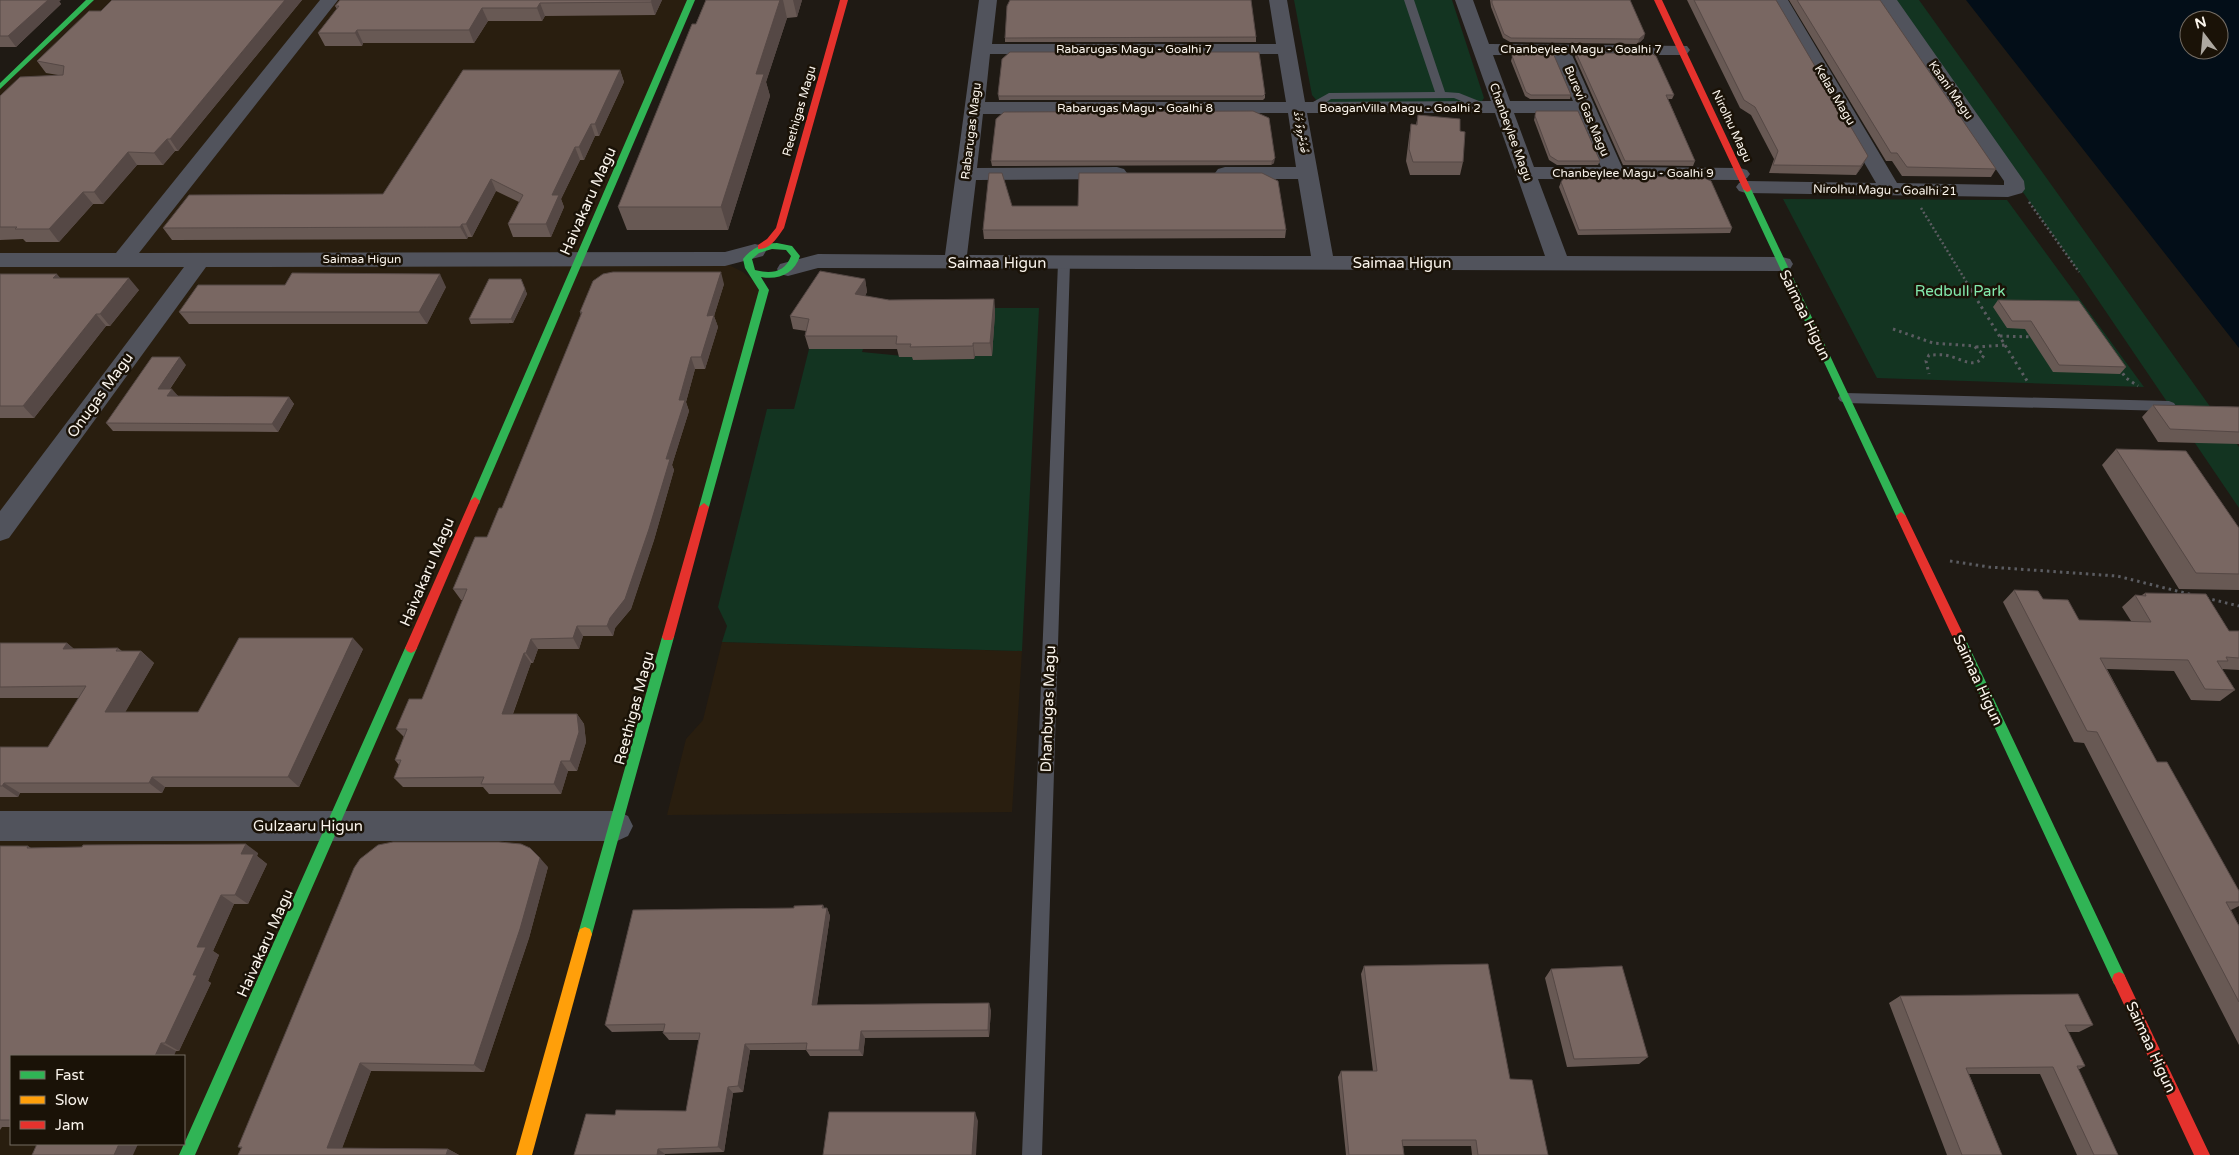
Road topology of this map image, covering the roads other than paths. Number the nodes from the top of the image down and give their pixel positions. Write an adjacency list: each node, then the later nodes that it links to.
1 (90, 0): 17 (street)
2 (329, 0): 38 (street)
3 (690, 0): 36 (street, Haivakaru Magu)
4 (844, 0): 34 (street, Reethigas Magu)
5 (988, 0): 15 (street, Rabarugas Magu)
6 (1278, 0): 12 (street, ބޯގަންވިލާ މަގު)
7 (1409, 0): 18 (lane)
8 (1464, 0): 13 (street, Chanbeylee Magu)
9 (1658, 0): 16 (street, Nirolhu Magu)
10 (1779, 0): 33 (street, Kelaa Magu)
11 (1883, 0): 32 (street, Kaani Magu)
12 (1287, 49): 15 (street, Rabarugas Magu - Goalhi 7); 21 (street, ބޯގަންވިލާ މަގު)
13 (1482, 49): 14 (street, Chanbeylee Magu - Goalhi 7); 24 (street, Chanbeylee Magu)
14 (1560, 49): 16 (street, Chanbeylee Magu - Goalhi 7); 19 (street, Burevi Gas Magu)
15 (982, 50): 20 (street, Rabarugas Magu)
16 (1681, 50): 31 (street, Nirolhu Magu)
17 (0, 87)
18 (1441, 95): 22 (lane); 23 (lane)
19 (1586, 107): 24 (street, BoaganVilla Magu - Goalhi 2); 28 (street, Burevi Gas Magu)
20 (974, 108): 21 (street, Rabarugas Magu - Goalhi 8); 29 (street, Rabarugas Magu)
21 (1297, 108): 22 (street, BoaganVilla Magu - Goalhi 2); 26 (street, ބޯގަންވިލާ މަގު)
22 (1317, 108): 23 (street, BoaganVilla Magu - Goalhi 2)
23 (1477, 108): 24 (street, BoaganVilla Magu - Goalhi 2)
24 (1503, 108): 27 (street, Chanbeylee Magu)
25 (1205, 173): 26 (street)
26 (1308, 173): 43 (street, ބޯގަންވިލާ މަގު)
27 (1526, 173): 28 (street, Chanbeylee Magu - Goalhi 9); 44 (street, Chanbeylee Magu)
28 (1614, 173): 31 (street, Chanbeylee Magu - Goalhi 9)
29 (966, 174): 30 (street); 41 (street, Rabarugas Magu)
30 (1136, 174)
31 (1743, 180): 33 (street, Nirolhu Magu - Goalhi 21); 45 (street, Nirolhu Magu)
32 (2014, 181): 33 (street, Nirolhu Magu - Goalhi 21)
33 (1901, 190)
34 (780, 228): 35 (street); 40 (street, Reethigas Magu)
35 (790, 256): 40 (street); 40 (street); 41 (street, Saimaa Higun)
36 (578, 259): 39 (street, Saimaa Higun); 40 (street, Saimaa Higun); 50 (street, Haivakaru Magu)
37 (0, 260): 38 (street, Saimaa Higun)
38 (122, 260): 39 (street, Saimaa Higun)
39 (200, 260): 48 (street, Onugas Magu)
40 (754, 260): 51 (street, Reethigas Magu)
41 (955, 262): 42 (street, Saimaa Higun)
42 (1064, 263): 43 (street, Saimaa Higun); 54 (lane, Dhanbugas Magu)
43 (1323, 263): 44 (street, Saimaa Higun)
44 (1558, 263): 45 (street, Saimaa Higun)
45 (1782, 264): 46 (street, Saimaa Higun)
46 (1845, 398): 47 (lane); 55 (street, Saimaa Higun)
47 (2169, 406)
48 (0, 531)
49 (0, 826): 50 (street, Gulzaaru Higun)
50 (334, 826): 51 (street, Gulzaaru Higun); 52 (street, Haivakaru Magu)
51 (617, 826): 53 (street, Reethigas Magu)
52 (187, 1155)
53 (524, 1155)
54 (1032, 1155)
55 (2202, 1155)

